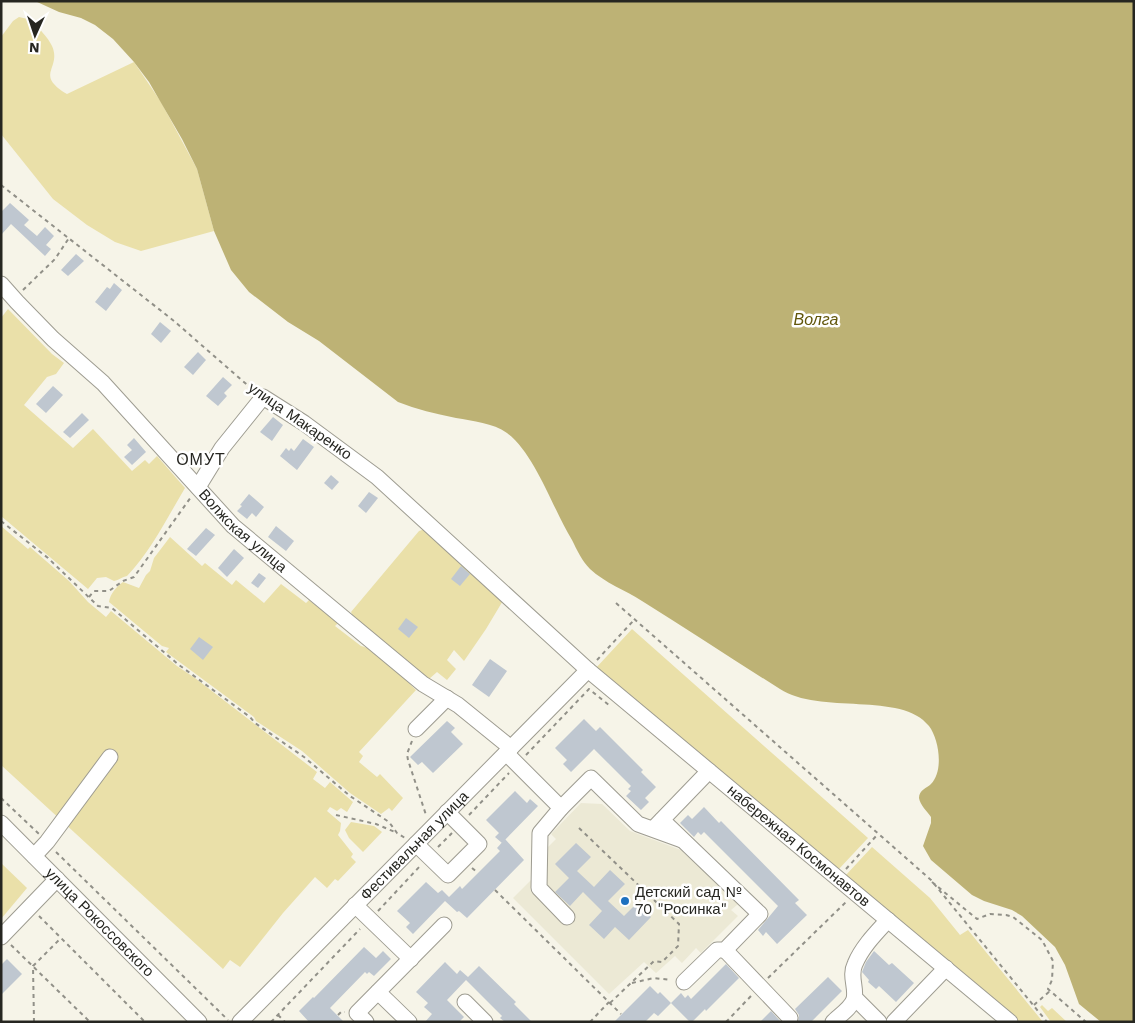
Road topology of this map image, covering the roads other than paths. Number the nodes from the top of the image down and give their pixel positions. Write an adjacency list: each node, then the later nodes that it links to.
1 (1, 284): 2 (street, Волжская улица)
2 (198, 487): 3 (street, улица Макаренко); 4 (street, Волжская улица)
3 (588, 670): 6 (street, Фестивальная улица); 8 (street, набережная Космонавтов)
4 (446, 698): 5 (street); 6 (street, Волжская улица)
5 (416, 729)
6 (509, 750): 9 (street, Волжская улица); 10 (street, Фестивальная улица)
7 (110, 757): 14 (street)
8 (709, 771): 12 (street); 18 (street, набережная Космонавтов)
9 (561, 808): 12 (street); 17 (street)
10 (447, 812): 13 (street, Фестивальная улица); 13 (street)
11 (1, 823): 14 (street, улица Рокоссовского)
12 (657, 825): 21 (street)
13 (416, 844): 16 (street, Фестивальная улица)
14 (34, 856): 15 (street, улица Рокоссовского)
15 (57, 879): 20 (street); 30 (street, улица Рокоссовского)
16 (356, 905): 22 (street); 31 (street, Фестивальная улица)
17 (567, 917)
18 (888, 920): 23 (street, набережная Космонавтов); 26 (street)
19 (444, 925): 22 (street)
20 (2, 937)
21 (725, 950): 24 (street); 28 (street)
22 (411, 958): 25 (street)
23 (946, 968): 36 (street); 37 (street, набережная Космонавтов)
24 (684, 982)
25 (378, 992): 32 (street); 33 (street)
26 (854, 998): 34 (street); 35 (street)
27 (465, 1002): 29 (street)
28 (790, 1018)
29 (479, 1020)
30 (199, 1022)
31 (240, 1022)
32 (366, 1022)
33 (409, 1022)
34 (833, 1022)
35 (879, 1022)
36 (894, 1022)
37 (1010, 1022)

